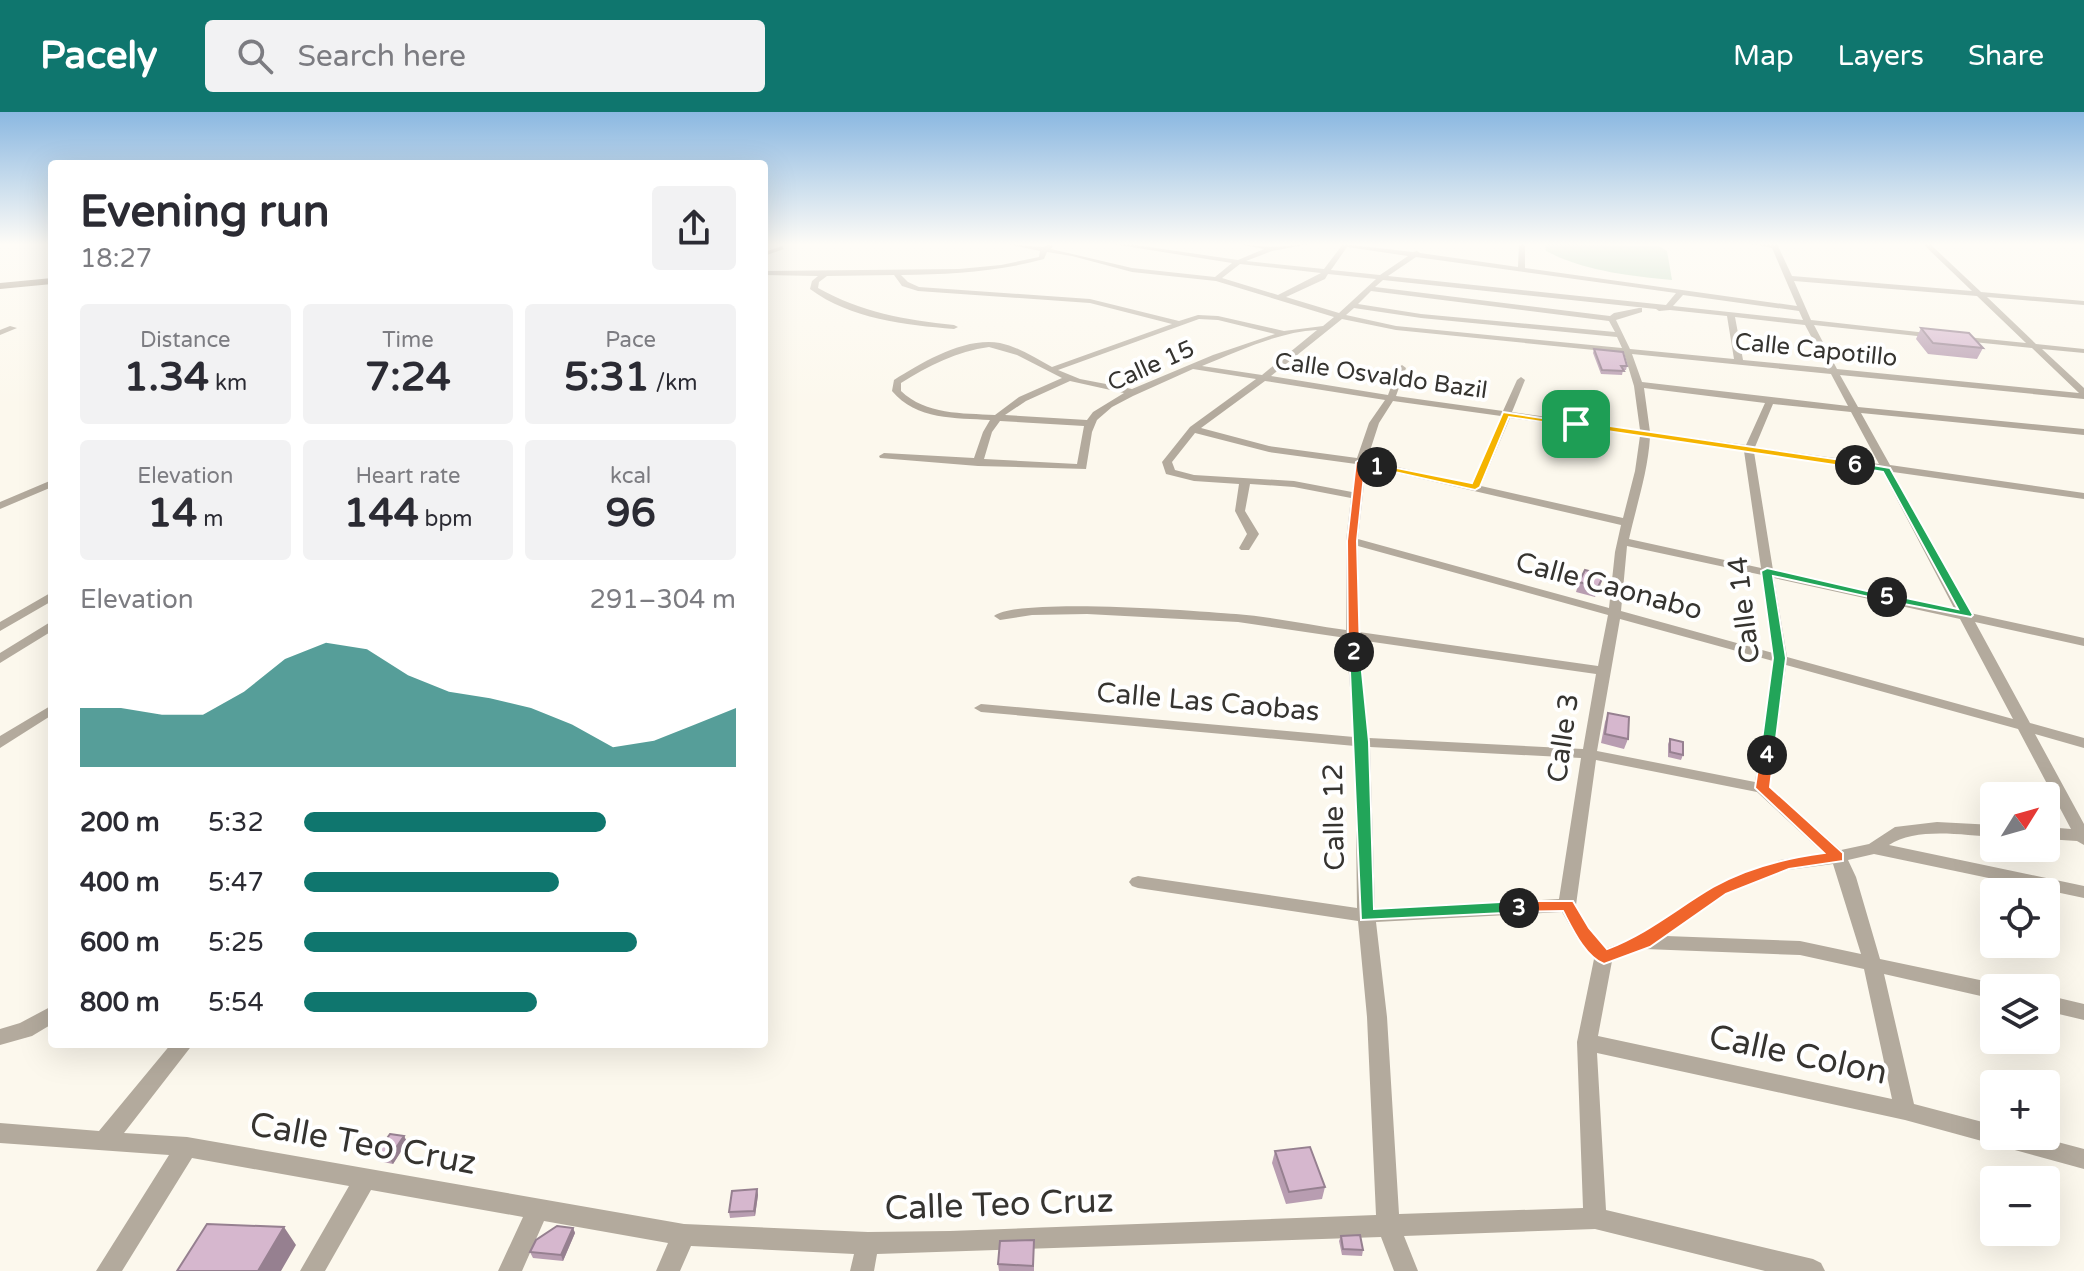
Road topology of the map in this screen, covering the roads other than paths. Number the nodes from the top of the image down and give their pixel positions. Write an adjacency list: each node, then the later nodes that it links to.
1 (831, 298): 21 (street)
2 (1048, 298): 20 (street)
3 (1278, 298): 16 (street, Calle Capotillo)
4 (1360, 298): 13 (street)
5 (1443, 298): 18 (street)
6 (1570, 298): 14 (street)
7 (1676, 298): 14 (street)
8 (1719, 298): 15 (street)
9 (1797, 298): 15 (street)
10 (1983, 298): 27 (street)
11 (2027, 298): 12 (street)
12 (2084, 303)
13 (1352, 305): 16 (street); 26 (street)
14 (1667, 309): 17 (street); 18 (street)
15 (1803, 309): 19 (street)
16 (1340, 316): 23 (street); 29 (street, Calle Capotillo)
17 (1731, 316): 19 (street); 30 (street)
18 (1612, 319): 26 (street, Calle 3)
19 (1808, 322): 27 (street); 34 (street)
20 (1178, 323): 25 (street); 33 (street)
21 (954, 327)
22 (13, 328): 24 (street)
23 (1322, 328): 25 (street, Calle 15); 36 (street)
24 (0, 333)
25 (1283, 333): 31 (street, Calle 15)
26 (1621, 335): 29 (street, Calle 3)
27 (2032, 346): 28 (street); 40 (street)
28 (2084, 351)
29 (1629, 352): 30 (street, Calle Capotillo); 38 (street, Calle 3)
30 (1739, 363): 34 (street, Calle Capotillo)
31 (1195, 367): 36 (street, Calle Osvaldo Bazil); 39 (street, Calle 15)
32 (1402, 368): 41 (street, Calle 12)
33 (1051, 370): 35 (street); 45 (street)
34 (1835, 372): 40 (street, Calle Capotillo); 43 (street)
35 (1070, 378): 39 (street); 45 (street)
36 (1262, 379): 41 (street, Calle Osvaldo Bazil); 47 (street)
37 (1521, 380): 44 (street)
38 (1637, 384): 42 (street); 49 (street, Calle 3)
39 (1136, 393): 46 (street, Calle 15)
40 (2084, 395)
41 (1391, 398): 44 (street, Calle Osvaldo Bazil); 52 (street, Calle 12)
42 (1770, 401): 43 (street); 50 (street)
43 (1857, 409): 48 (street); 54 (street)
44 (1506, 414): 49 (street, Calle Osvaldo Bazil); 57 (street)
45 (997, 417): 46 (street); 53 (street)
46 (1090, 423): 53 (street, Calle 15)
47 (1193, 429): 52 (street); 55 (street)
48 (2084, 432)
49 (1645, 434): 50 (street, Calle Osvaldo Bazil); 61 (street, Calle 3)
50 (1749, 450): 54 (street, Calle Osvaldo Bazil); 65 (street, Calle 14)
51 (884, 456): 53 (street)
52 (1361, 462): 57 (street); 58 (street, Calle 12)
53 (978, 463)
54 (1886, 470): 59 (street, Calle Osvaldo Bazil); 68 (street)
55 (1245, 480): 58 (street); 64 (street)
56 (48, 485): 60 (street)
57 (1475, 487): 61 (street)
58 (1356, 496): 62 (street, Calle 12)
59 (2084, 496)
60 (0, 506)
61 (1629, 523): 63 (street, Calle 3)
62 (1352, 541): 67 (street, Calle Caonabo); 72 (street, Calle 12)
63 (1622, 541): 65 (street); 67 (street, Calle 3)
64 (1245, 548)
65 (1767, 571): 68 (street); 74 (street, Calle 14)
66 (48, 598): 70 (street)
67 (1614, 613): 74 (street, Calle Caonabo); 76 (street, Calle 3)
68 (1967, 615): 73 (street); 79 (street)
69 (1000, 616): 72 (street)
70 (0, 627)
71 (48, 628): 75 (street)
72 (1352, 634): 76 (street); 80 (street, Calle 12)
73 (2084, 642)
74 (1780, 658): 79 (street, Calle Caonabo); 84 (street, Calle 14)
75 (0, 659)
76 (1601, 671): 83 (street, Calle 3)
77 (981, 708): 80 (street, Calle Las Caobas)
78 (48, 712): 81 (street)
79 (2024, 726): 82 (street, Calle Caonabo); 87 (street)
80 (1362, 742): 83 (street, Calle Las Caobas); 93 (street, Calle 12)
81 (0, 743)
82 (2084, 743)
83 (1589, 754): 84 (street, Calle Las Caobas); 92 (street, Calle 3)
84 (1762, 788): 89 (street)
85 (1980, 830): 88 (street)
86 (2060, 835): 87 (street)
87 (2083, 837)
88 (1874, 848): 89 (street); 91 (street)
89 (1838, 857): 94 (street); 96 (street)
90 (1138, 882): 93 (street)
91 (2084, 892)
92 (1567, 905): 93 (street); 95 (street)
93 (1366, 916): 114 (street, Calle 12)
94 (1644, 942): 95 (street); 96 (street)
95 (1604, 957): 102 (street)
96 (1872, 962): 97 (street); 104 (street)
97 (1980, 988)
98 (2060, 1006): 99 (street)
99 (2084, 1012)
100 (48, 1016): 101 (street)
101 (0, 1037)
102 (1587, 1042): 104 (street, Calle Colon); 113 (street)
103 (180, 1048): 107 (street)
104 (1905, 1111): 105 (street, Calle Colon)
105 (1980, 1131)
106 (0, 1133): 107 (street, Calle Teo Cruz)
107 (104, 1141): 108 (street, Calle Teo Cruz)
108 (187, 1147): 111 (street, Calle Teo Cruz); 117 (street)
109 (2051, 1150): 110 (street, Calle Colon)
110 (2084, 1159)
111 (365, 1180): 112 (street, Calle Teo Cruz); 118 (street)
112 (538, 1209): 115 (street, Calle Teo Cruz); 119 (street)
113 (1595, 1218): 114 (street, Calle Teo Cruz); 123 (street, Calle Teo Cruz)
114 (1388, 1226): 116 (street, Calle Teo Cruz); 122 (street, Calle 12)
115 (684, 1235): 116 (street, Calle Teo Cruz); 120 (street)
116 (868, 1243): 121 (street)
117 (108, 1271)
118 (312, 1271)
119 (510, 1271)
120 (668, 1271)
121 (862, 1271)
122 (1406, 1271)
123 (1813, 1271)

